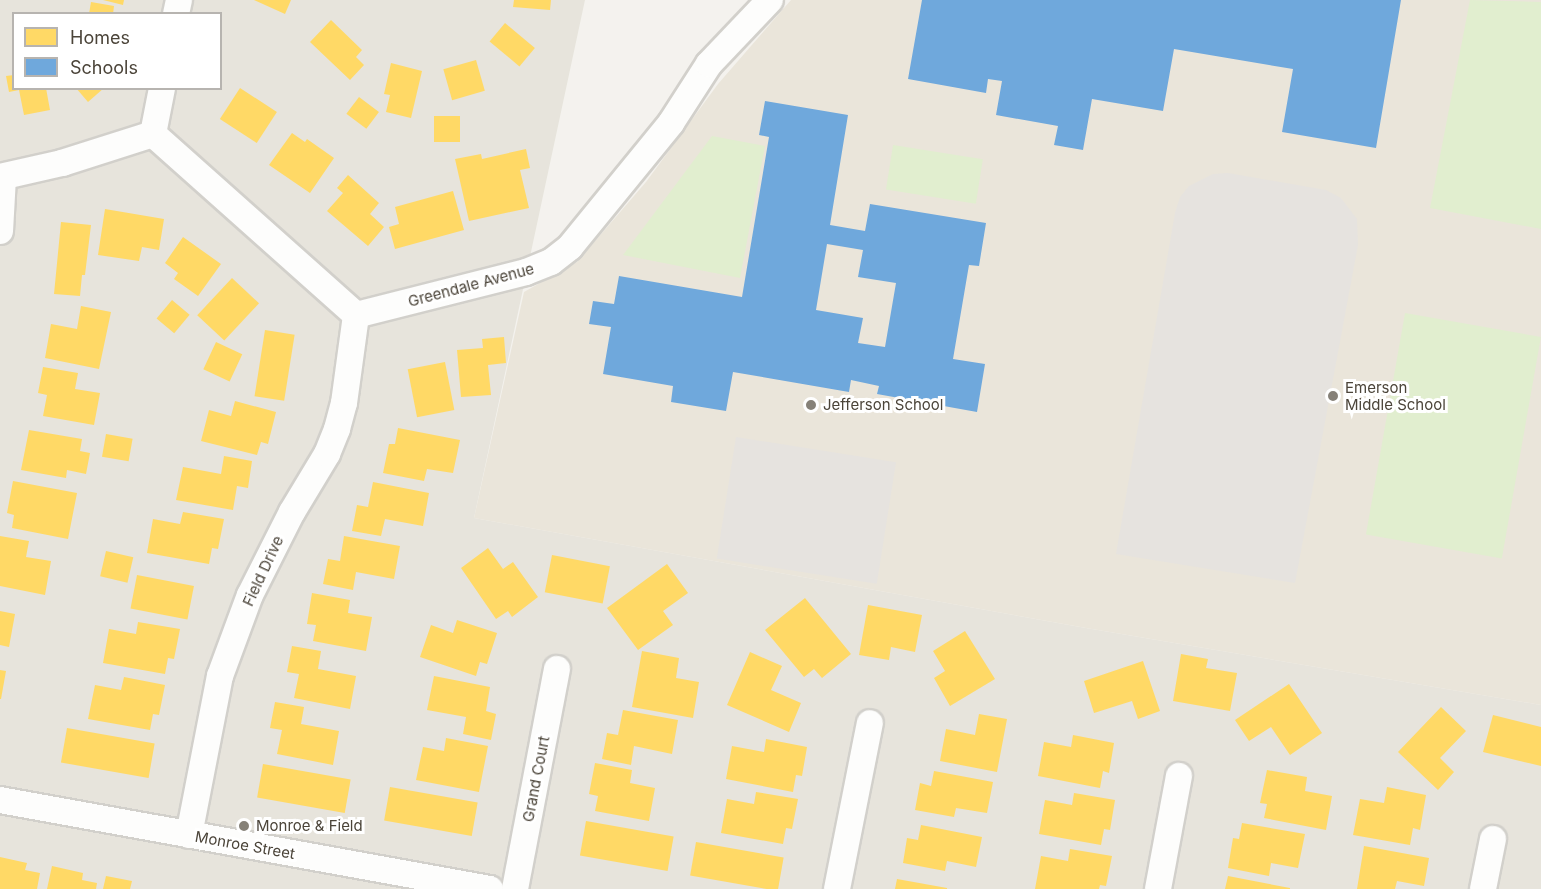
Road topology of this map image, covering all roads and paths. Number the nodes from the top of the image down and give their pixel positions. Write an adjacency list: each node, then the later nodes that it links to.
1 (770, 0): 6 (street, Greendale Avenue)
2 (162, 90): 3 (street)
3 (153, 134): 4 (street); 6 (street)
4 (2, 177): 5 (street)
5 (0, 231)
6 (356, 315): 11 (street, Field Drive)
7 (557, 669): 14 (street, Grand Court)
8 (870, 723): 15 (street)
9 (1179, 776): 16 (street)
10 (0, 800): 11 (street, Monroe Street)
11 (189, 835): 13 (street, Monroe Street)
12 (1493, 839): 17 (street)
13 (490, 889)
14 (515, 889)
15 (837, 889)
16 (1158, 889)
17 (1483, 889)

